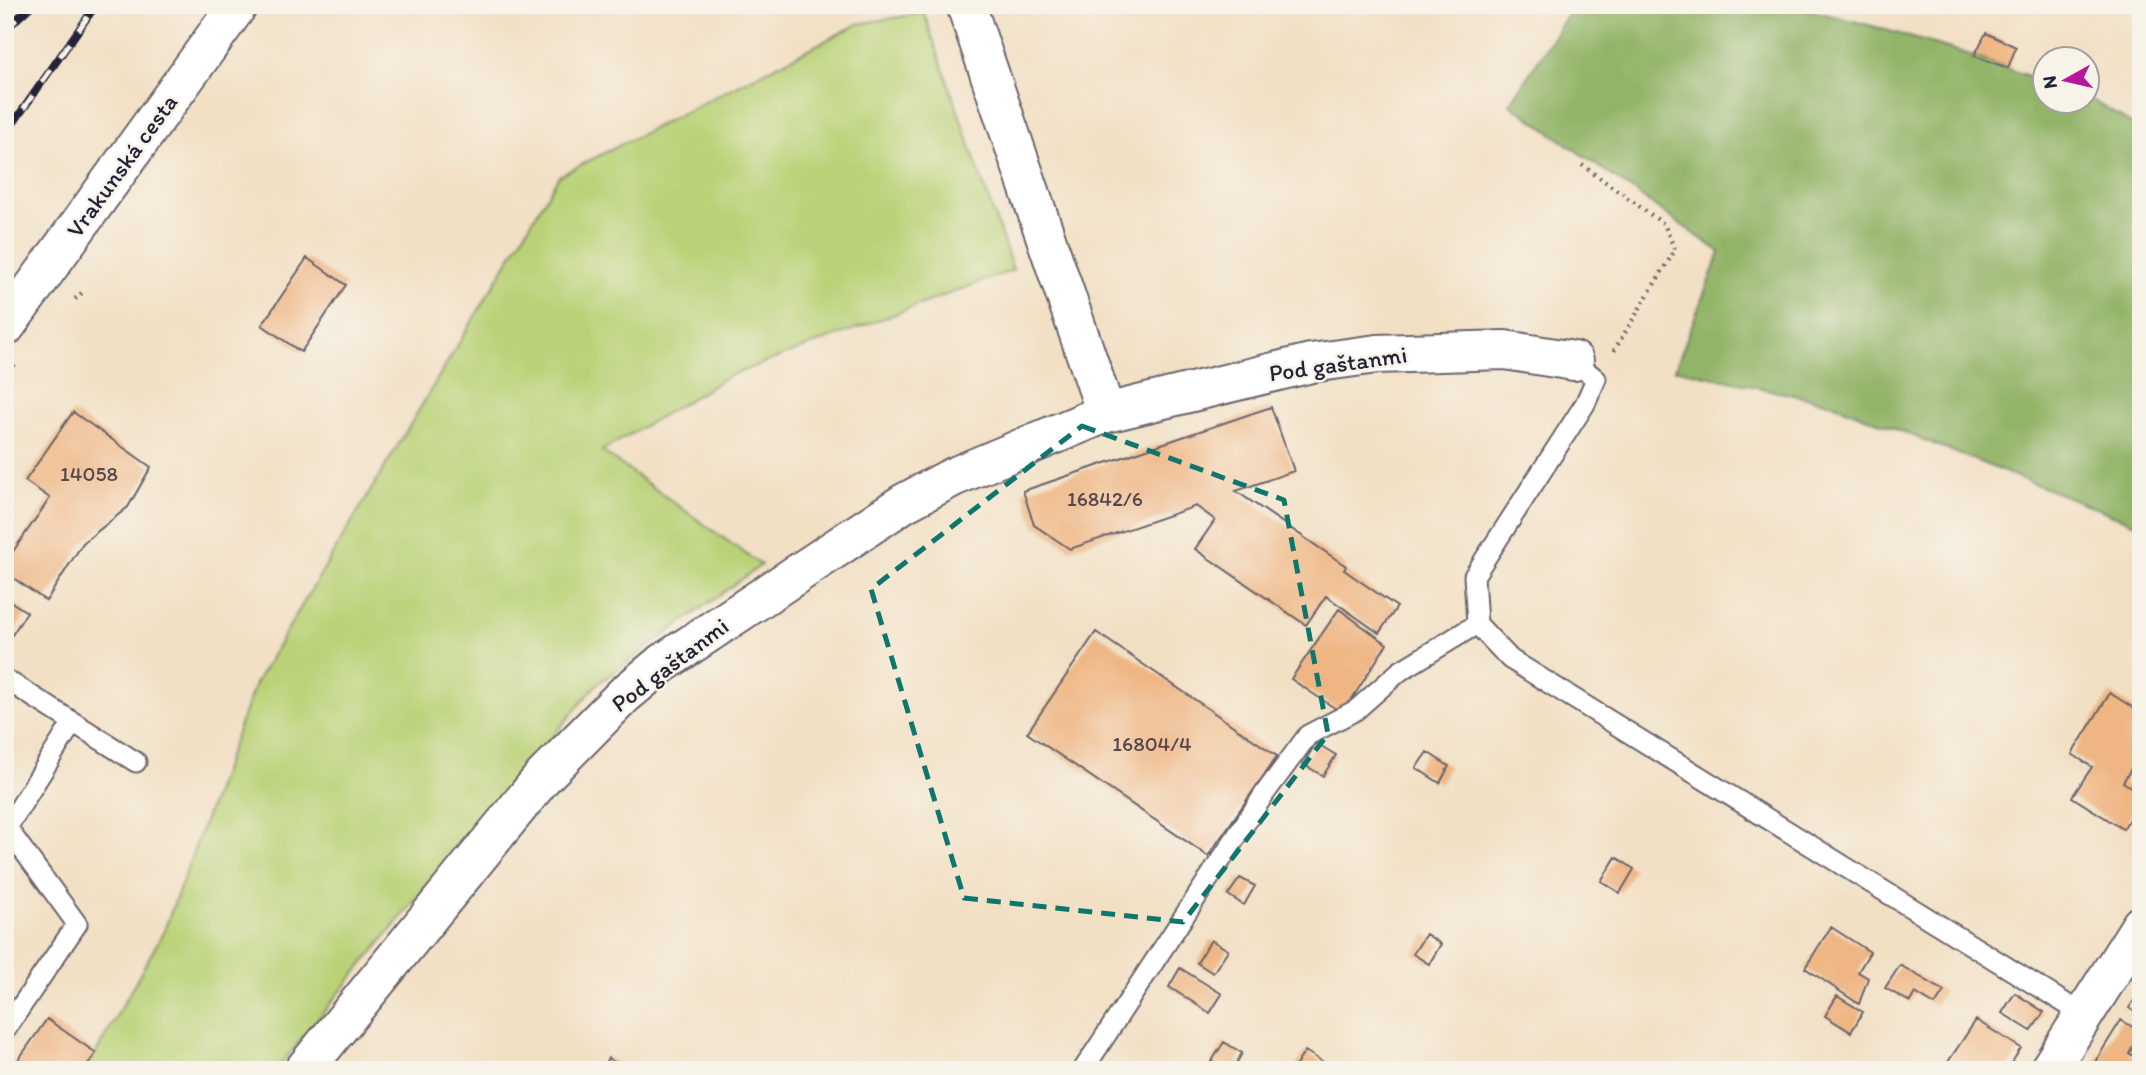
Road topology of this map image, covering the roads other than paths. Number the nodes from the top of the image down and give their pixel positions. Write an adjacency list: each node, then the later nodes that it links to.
1 (238, 5): 3 (street, Vrakunská cesta)
2 (966, 5): 5 (street)
3 (5, 327)
4 (1585, 370): 5 (street, Pod gaštanmi); 6 (lane)
5 (1106, 414): 13 (street, Pod gaštanmi)
6 (1477, 624): 11 (lane); 14 (lane)
7 (5, 679): 8 (lane)
8 (73, 722): 9 (lane); 12 (lane)
9 (136, 762)
10 (2141, 925): 11 (street)
11 (2084, 1015): 15 (street)
12 (5, 1030)
13 (304, 1070)
14 (1083, 1070)
15 (2049, 1070)

